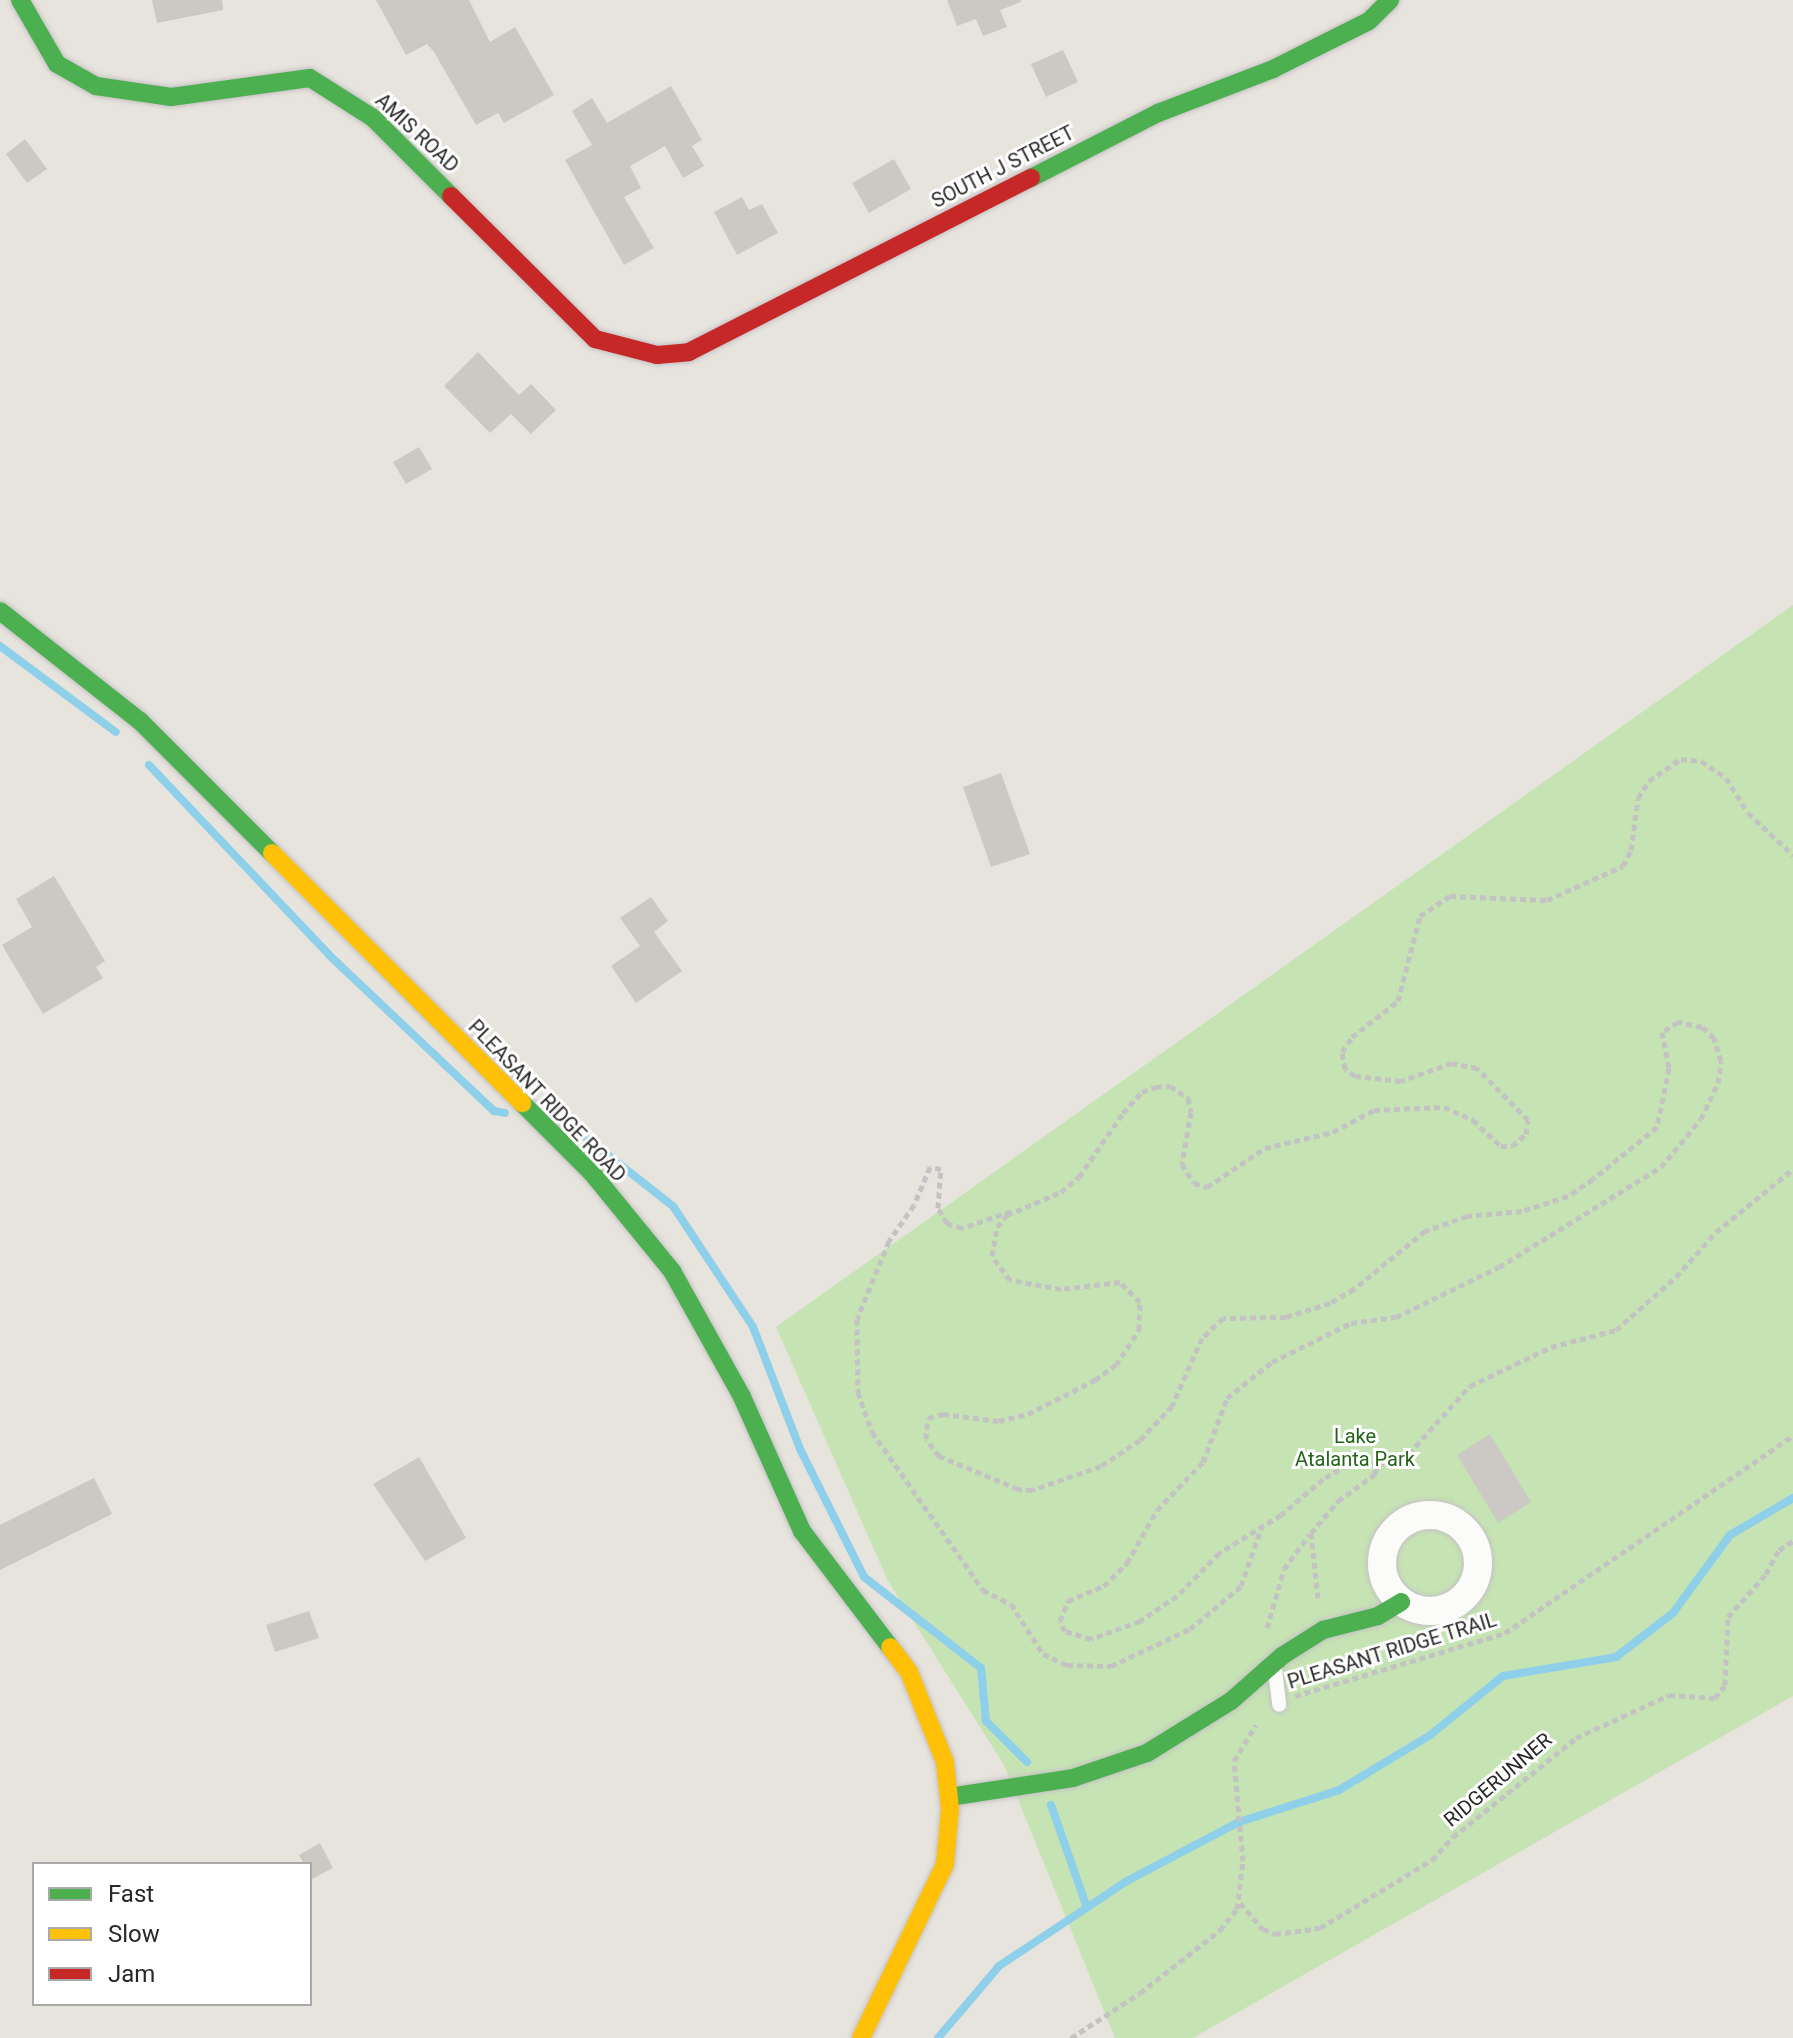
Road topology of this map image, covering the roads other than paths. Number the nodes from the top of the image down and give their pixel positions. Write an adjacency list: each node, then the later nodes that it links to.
1 (20, 0): 3 (street, AMIS ROAD)
2 (1390, 0): 3 (street, SOUTH J STREET)
3 (630, 350)
4 (0, 611): 8 (street, PLEASANT RIDGE ROAD)
5 (1401, 1602): 6 (street)
6 (1275, 1662): 7 (lane); 8 (street)
7 (1279, 1705)
8 (949, 1797): 9 (street, PLEASANT RIDGE ROAD)
9 (861, 2038)

